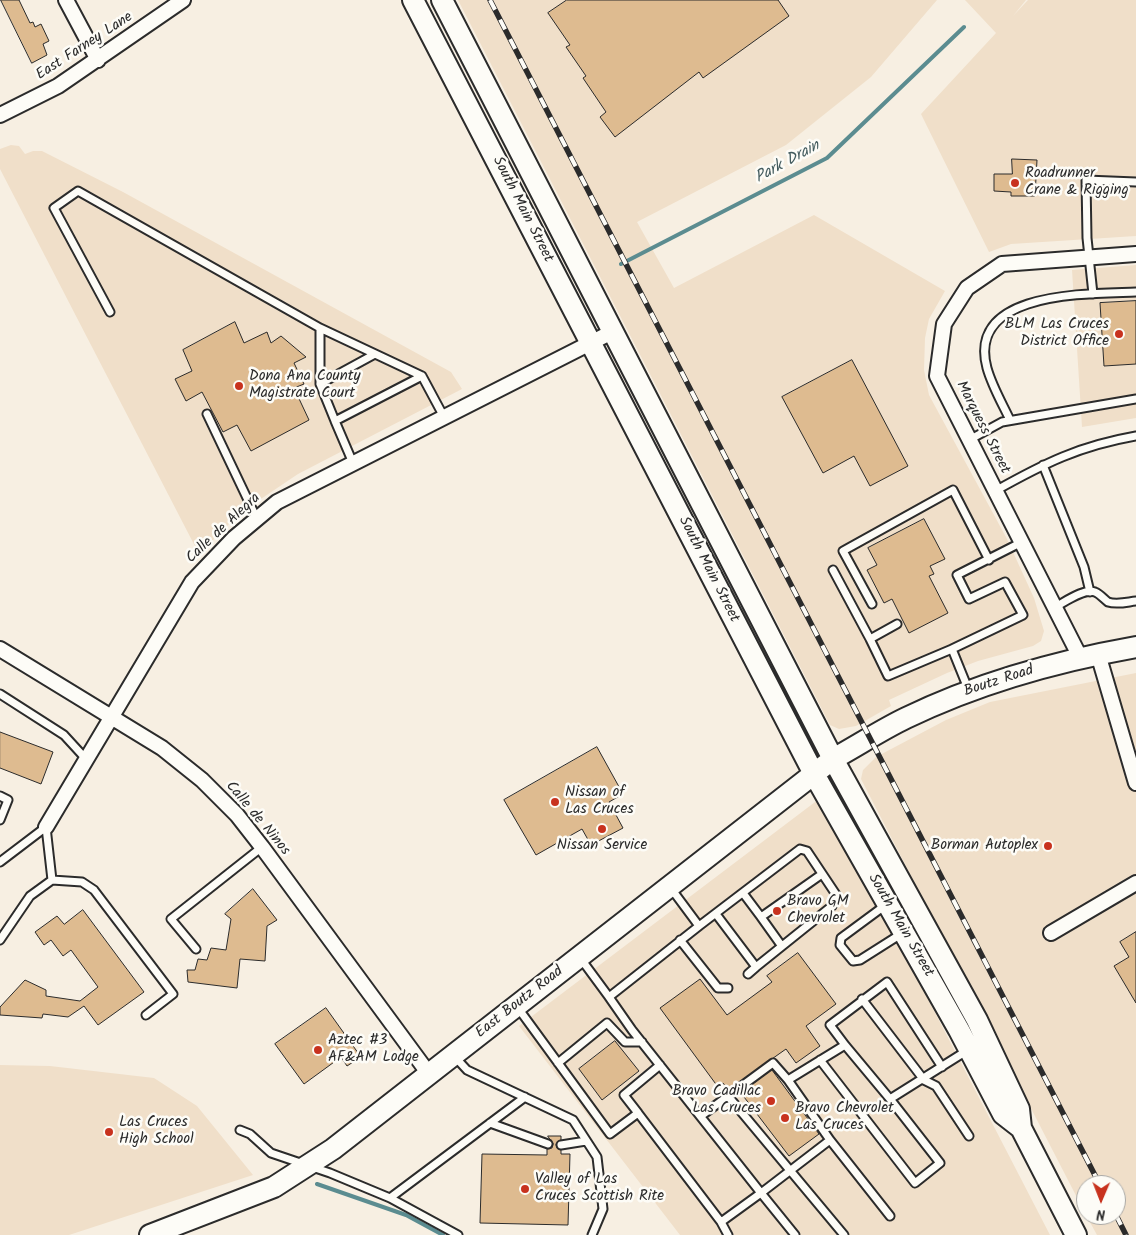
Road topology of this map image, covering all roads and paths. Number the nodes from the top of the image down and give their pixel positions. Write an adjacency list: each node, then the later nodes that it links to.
1 (66, 0): 5 (street)
2 (183, 0): 5 (street, East Farney Lane)
3 (413, 0): 15 (main road, South Main Street)
4 (442, 0): 14 (main road, South Main Street)
5 (98, 60): 6 (street, East Farney Lane)
6 (0, 115)
7 (1136, 182): 9 (lane)
8 (1136, 254): 9 (street, Marquess Street)
9 (1090, 257): 11 (lane); 25 (street, Marquess Street)
10 (1136, 292): 11 (lane)
11 (1093, 294): 22 (lane)
12 (110, 312): 13 (lane)
13 (320, 328): 16 (lane); 18 (lane)
14 (614, 331): 15 (street, Calle de Alegra); 48 (main road, South Main Street)
15 (591, 343): 21 (street, Calle de Alegra); 49 (main road, South Main Street)
16 (375, 354): 17 (lane); 18 (lane)
17 (422, 376): 21 (lane); 23 (lane)
18 (320, 384): 23 (lane)
19 (1136, 399): 22 (lane)
20 (207, 414): 29 (lane)
21 (444, 417): 26 (street, Calle de Alegra)
22 (1010, 420): 25 (lane)
23 (335, 421): 26 (lane)
24 (1136, 436): 27 (lane)
25 (970, 440): 28 (street, Marquess Street)
26 (354, 463): 29 (street, Calle de Alegra)
27 (1043, 465): 28 (lane); 33 (lane)
28 (995, 491): 30 (street, Marquess Street)
29 (257, 519): 45 (street, Calle de Alegra)
30 (1022, 542): 31 (lane); 36 (street, Marquess Street)
31 (989, 560): 35 (lane); 41 (lane)
32 (833, 570): 38 (lane)
33 (1090, 592): 34 (lane); 36 (lane)
34 (1136, 601)
35 (872, 604)
36 (1055, 607): 42 (street, Marquess Street)
37 (897, 624): 38 (lane)
38 (870, 639): 41 (lane)
39 (1136, 647): 42 (main road, Boutz Road)
40 (0, 649): 45 (street, Calle de Ninos)
41 (952, 649): 43 (lane)
42 (1089, 655): 43 (main road, Boutz Road); 50 (street, Marquess Street)
43 (969, 691): 46 (main road, Boutz Road)
44 (0, 694): 47 (lane)
45 (110, 719): 47 (street, Calle de Alegra); 54 (street, Calle de Ninos)
46 (870, 738): 48 (main road, East Boutz Road)
47 (86, 759): 53 (street, Calle de Alegra)
48 (833, 759): 49 (main road, East Boutz Road); 96 (main road, South Main Street)
49 (814, 774): 59 (main road, East Boutz Road); 61 (main road, South Main Street)
50 (1136, 783)
51 (0, 796): 52 (lane)
52 (0, 820)
53 (46, 827): 55 (lane); 57 (lane)
54 (262, 847): 70 (lane); 87 (street, Calle de Ninos)
55 (0, 862)
56 (822, 874): 60 (lane); 63 (lane); 69 (lane)
57 (52, 880): 67 (lane); 78 (lane)
58 (1136, 883): 66 (street)
59 (670, 886): 64 (lane); 71 (main road, East Boutz Road)
60 (743, 893): 62 (lane); 63 (lane)
61 (887, 904): 65 (main road, South Main Street); 65 (lane)
62 (716, 914): 64 (lane); 72 (lane)
63 (761, 917): 69 (lane)
64 (699, 926): 68 (lane)
65 (903, 933): 81 (main road, South Main Street)
66 (1051, 933)
67 (0, 940)
68 (680, 940): 74 (lane); 75 (lane)
69 (781, 945): 72 (lane)
70 (196, 949)
71 (580, 957): 75 (lane); 77 (main road, East Boutz Road)
72 (756, 968): 73 (lane)
73 (748, 974)
74 (728, 988)
75 (609, 997): 79 (lane)
76 (862, 999): 80 (lane); 86 (lane); 89 (lane)
77 (517, 1006): 82 (main road, East Boutz Road); 84 (lane)
78 (146, 1015)
79 (642, 1042): 84 (lane); 85 (lane)
80 (845, 1045): 83 (lane); 92 (lane)
81 (969, 1050): 86 (lane); 96 (main road, South Main Street)
82 (453, 1055): 87 (main road, East Boutz Road); 91 (lane)
83 (820, 1060): 88 (lane); 92 (lane)
84 (558, 1063): 93 (lane)
85 (660, 1065): 93 (lane); 94 (lane)
86 (942, 1067): 89 (lane)
87 (429, 1074): 103 (main road, East Boutz Road)
88 (788, 1080): 90 (lane); 99 (lane)
89 (924, 1080): 92 (lane); 98 (lane)
90 (728, 1096): 94 (lane); 104 (lane)
91 (525, 1097): 95 (lane); 100 (lane)
92 (890, 1099)
93 (638, 1113): 108 (lane)
94 (701, 1116): 105 (lane)
95 (490, 1123): 101 (lane); 106 (lane)
96 (1021, 1128): 115 (main road, South Main Street)
97 (240, 1130): 103 (lane)
98 (969, 1136)
99 (830, 1140): 104 (lane); 107 (lane)
100 (586, 1141): 102 (lane); 111 (lane)
101 (548, 1144)
102 (561, 1144)
103 (307, 1165): 106 (lane); 109 (main road, East Boutz Road)
104 (789, 1170): 105 (lane); 114 (lane)
105 (761, 1193): 108 (lane); 113 (lane)
106 (390, 1198): 110 (lane)
107 (890, 1216)
108 (721, 1222): 112 (lane)
109 (150, 1235)
110 (458, 1235)
111 (592, 1235)
112 (728, 1235)
113 (795, 1235)
114 (844, 1235)
115 (1076, 1235)

